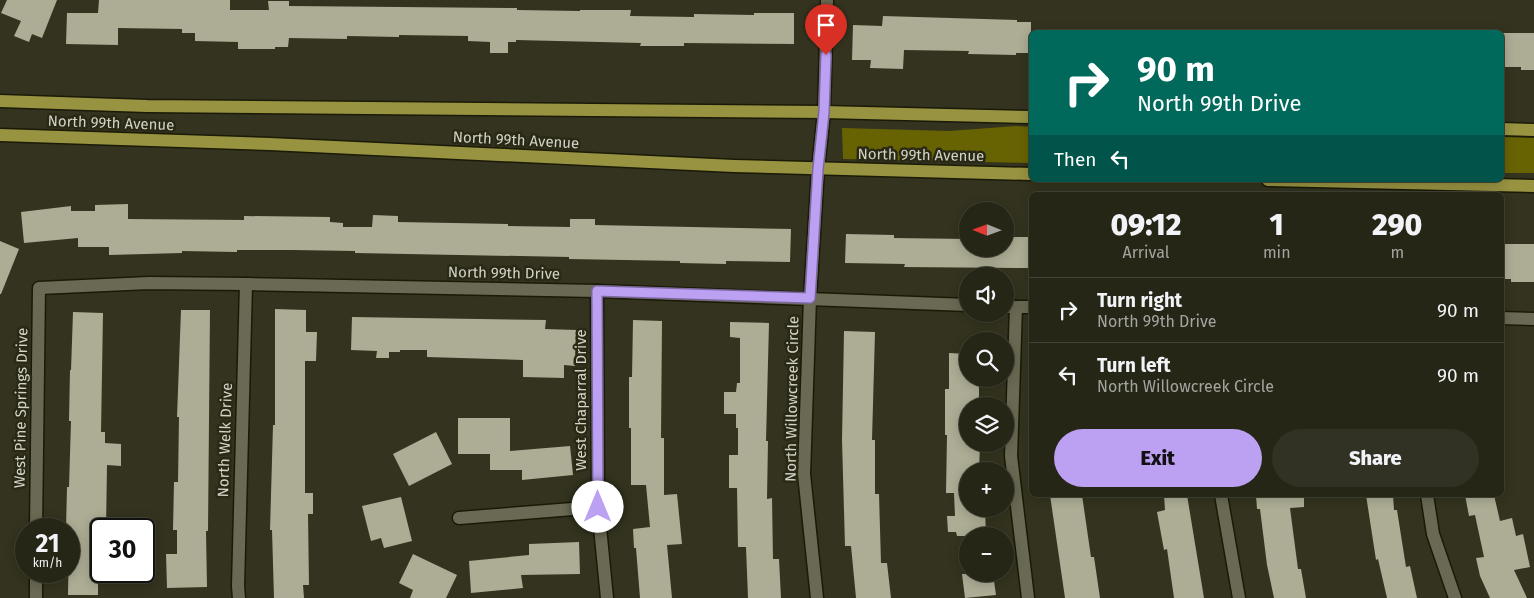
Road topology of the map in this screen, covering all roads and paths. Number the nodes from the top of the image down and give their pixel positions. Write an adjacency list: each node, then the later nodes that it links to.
1 (827, 0): 3 (street, North Willowcreek Circle)
2 (0, 101): 3 (main road, North 99th Avenue)
3 (824, 112): 4 (main road, North 99th Avenue); 8 (street, North Willowcreek Circle)
4 (1029, 117)
5 (1504, 129): 6 (main road)
6 (1534, 130)
7 (0, 135): 8 (main road, North 99th Avenue)
8 (818, 169): 9 (main road, North 99th Avenue); 15 (street, North Willowcreek Circle)
9 (1029, 174)
10 (1357, 182): 11 (main road)
11 (1534, 186)
12 (246, 284): 13 (street, North 99th Drive); 14 (street, North 99th Drive); 29 (street, North Welk Drive)
13 (39, 288): 25 (street, West Pine Springs Drive)
14 (597, 291): 15 (street, North 99th Drive); 24 (street, West Chaparral Drive)
15 (810, 298): 16 (street, North 99th Drive); 31 (street, North Willowcreek Circle)
16 (959, 305)
17 (1014, 307): 18 (street)
18 (1029, 307)
19 (1504, 318): 20 (street)
20 (1534, 319)
21 (1010, 322): 32 (street)
22 (1221, 497): 33 (street)
23 (1427, 497): 34 (street)
24 (598, 507): 26 (street); 30 (street, West Chaparral Drive)
25 (36, 518)
26 (459, 518)
27 (36, 583): 28 (street)
28 (36, 598)
29 (239, 598)
30 (607, 598)
31 (817, 598)
32 (1028, 598)
33 (1239, 598)
34 (1455, 598)

